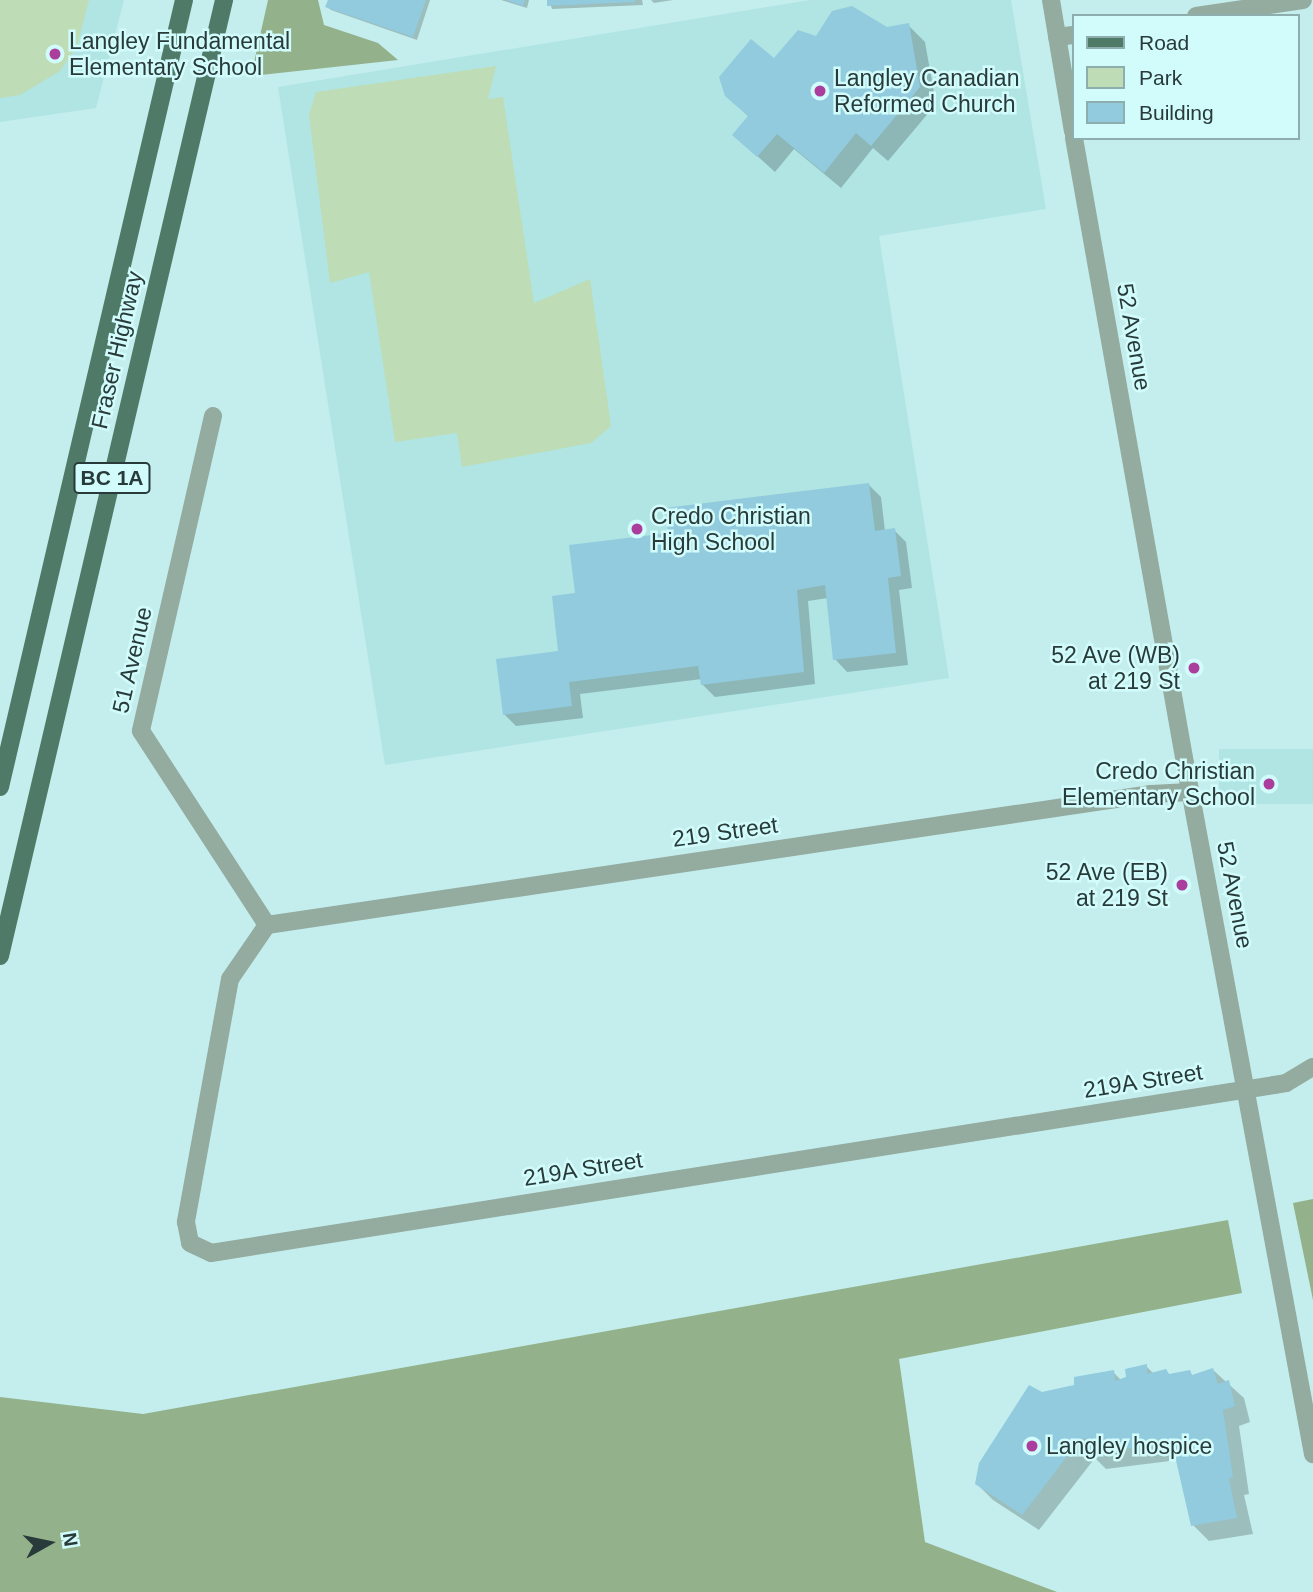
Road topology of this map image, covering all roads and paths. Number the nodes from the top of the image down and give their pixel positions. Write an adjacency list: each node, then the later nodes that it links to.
1 (184, 0): 10 (main road, Fraser Highway / BC 1A)
2 (224, 0): 13 (main road, Fraser Highway / BC 1A)
3 (1051, 0): 6 (street)
4 (1303, 0): 5 (street)
5 (1209, 14)
6 (1065, 36): 7 (street)
7 (1072, 119)
8 (1074, 140): 11 (street, 52 Avenue)
9 (213, 416): 12 (street, 51 Avenue)
10 (0, 787)
11 (1190, 792): 12 (street, 219 Street); 15 (street, 52 Avenue)
12 (267, 925): 15 (street, 219A Street)
13 (0, 957)
14 (1313, 1067): 15 (street, 219A Street)
15 (1246, 1089): 16 (street, 52 Avenue)
16 (1313, 1454)

